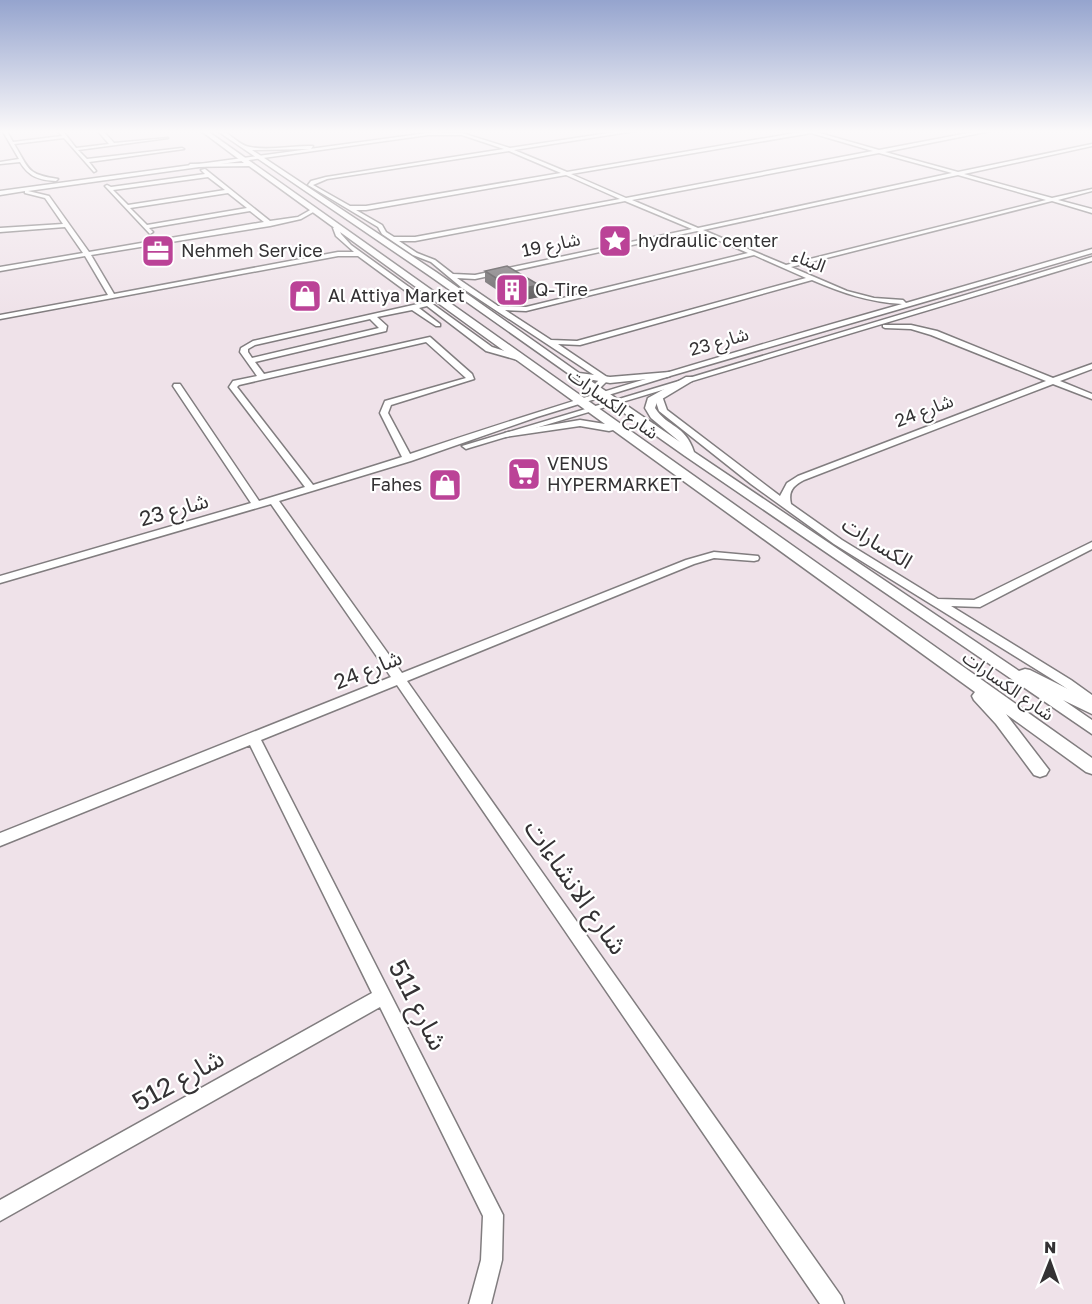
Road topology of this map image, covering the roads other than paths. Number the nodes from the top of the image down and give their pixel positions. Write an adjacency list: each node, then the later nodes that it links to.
1 (2, 191): 14 (street)
2 (52, 191): 14 (street)
3 (113, 191): 17 (street)
4 (229, 191): 17 (street); 20 (street)
5 (285, 191): 21 (street, شارع الكسارات)
6 (308, 191): 25 (street, شارع الكسارات)
7 (317, 191): 18 (street)
8 (466, 191): 19 (street)
9 (603, 191): 15 (street, البناء)
10 (672, 191): 15 (street)
11 (879, 191): 31 (street, شارع 19)
12 (1019, 191): 16 (street)
13 (1089, 191): 16 (street)
14 (47, 197): 23 (street)
15 (624, 200): 31 (street, البناء); 33 (street)
16 (1052, 200): 22 (street); 45 (street)
17 (127, 207): 28 (street)
18 (346, 208): 19 (street); 24 (street)
19 (366, 208): 24 (street)
20 (251, 209): 26 (street); 28 (street)
21 (312, 211): 26 (street); 30 (street, شارع الكسارات)
22 (1092, 211)
23 (60, 214): 27 (street); 29 (street)
24 (358, 214): 32 (street)
25 (348, 219): 32 (street); 47 (street, شارع الكسارات)
26 (270, 224): 34 (street)
27 (68, 225): 29 (street); 38 (street)
28 (145, 227): 34 (street)
29 (0, 228)
30 (336, 228): 35 (street); 44 (street, شارع الكسارات)
31 (695, 230): 41 (street, البناء); 49 (street, شارع 19)
32 (387, 235): 33 (street); 36 (street)
33 (415, 239): 36 (street)
34 (158, 243): 38 (street)
35 (349, 246): 39 (street); 42 (street)
36 (406, 247): 40 (street)
37 (1092, 251): 54 (street, شارع 23)
38 (87, 254): 46 (street); 53 (street)
39 (338, 254): 42 (street); 53 (street)
40 (415, 254): 47 (street); 48 (street)
41 (752, 254): 45 (street, البناء); 60 (street)
42 (364, 256): 44 (street); 56 (street)
43 (1092, 259): 57 (street, شارع 23)
44 (389, 266): 70 (street, شارع الكسارات)
45 (784, 267): 50 (street, البناء)
46 (0, 269)
47 (433, 274): 73 (street, شارع الكسارات)
48 (447, 275): 49 (street, شارع 19); 51 (street)
49 (475, 277): 51 (street)
50 (812, 278): 52 (street, البناء); 69 (street)
51 (464, 288): 59 (street)
52 (845, 292): 54 (street, البناء); 55 (street, البناء)
53 (112, 296): 63 (street)
54 (919, 301): 65 (street, شارع 23)
55 (856, 303)
56 (428, 304): 58 (street); 70 (street)
57 (932, 307): 67 (street, شارع 23); 68 (street)
58 (414, 308): 62 (street); 66 (street)
59 (495, 308): 60 (street); 64 (street)
60 (526, 309): 64 (street)
61 (860, 311): 65 (street)
62 (371, 316): 71 (street); 71 (street)
63 (0, 317)
64 (516, 321): 69 (street)
65 (848, 322): 74 (street, شارع 23)
66 (438, 325)
67 (863, 328): 68 (street); 77 (street, شارع 23)
68 (959, 341): 78 (street)
69 (549, 342): 76 (street)
70 (521, 359): 84 (street, شارع الكسارات)
71 (250, 361): 75 (street)
72 (1092, 366): 78 (street, شارع 24)
73 (574, 373): 76 (street); 80 (street, شارع الكسارات)
74 (667, 374): 76 (street); 80 (street, شارع 23)
75 (262, 377): 88 (street); 90 (street)
76 (604, 379): 80 (street)
77 (689, 379): 81 (street); 83 (street, شارع 23)
78 (1054, 381): 82 (street); 92 (street, شارع 24)
79 (177, 386): 93 (street)
80 (599, 391): 83 (street, شارع الكسارات); 84 (street, شارع 23)
81 (658, 396): 87 (street); 92 (street, الكسارات)
82 (1092, 397)
83 (613, 402): 84 (street, شارع 23); 87 (street, شارع الكسارات)
84 (585, 405): 85 (street, شارع 23); 86 (street, شارع الكسارات); 88 (street, شارع 23)
85 (509, 435): 86 (street); 89 (street, شارع 23)
86 (627, 437): 101 (street, شارع الكسارات)
87 (688, 454): 100 (street, شارع الكسارات)
88 (408, 459): 89 (street, شارع 23)
89 (357, 475): 90 (street, شارع 23)
90 (311, 489): 91 (street, شارع 23)
91 (273, 500): 93 (street, شارع 23); 102 (street, شارع الانشاءات)
92 (786, 504): 97 (street, الكسارات)
93 (257, 505): 96 (street, شارع 23)
94 (1092, 545): 98 (street)
95 (754, 558): 102 (street, شارع 24)
96 (0, 580)
97 (934, 601): 98 (street); 99 (street, الكسارات)
98 (976, 604): 99 (street)
99 (982, 630): 103 (street, الكسارات)
100 (988, 657): 104 (street); 105 (street, شارع الكسارات)
101 (955, 670): 107 (street, شارع الكسارات); 108 (street)
102 (398, 678): 106 (street, شارع 24); 113 (street, شارع الانشاءات)
103 (1092, 702)
104 (1092, 708)
105 (1092, 728)
106 (253, 738): 109 (street, شارع 24); 110 (street, شارع 511)
107 (1092, 767)
108 (1040, 770)
109 (0, 840)
110 (383, 996): 111 (street, شارع 512); 112 (street, شارع 511)
111 (0, 1211)
112 (480, 1304)
113 (833, 1304)

